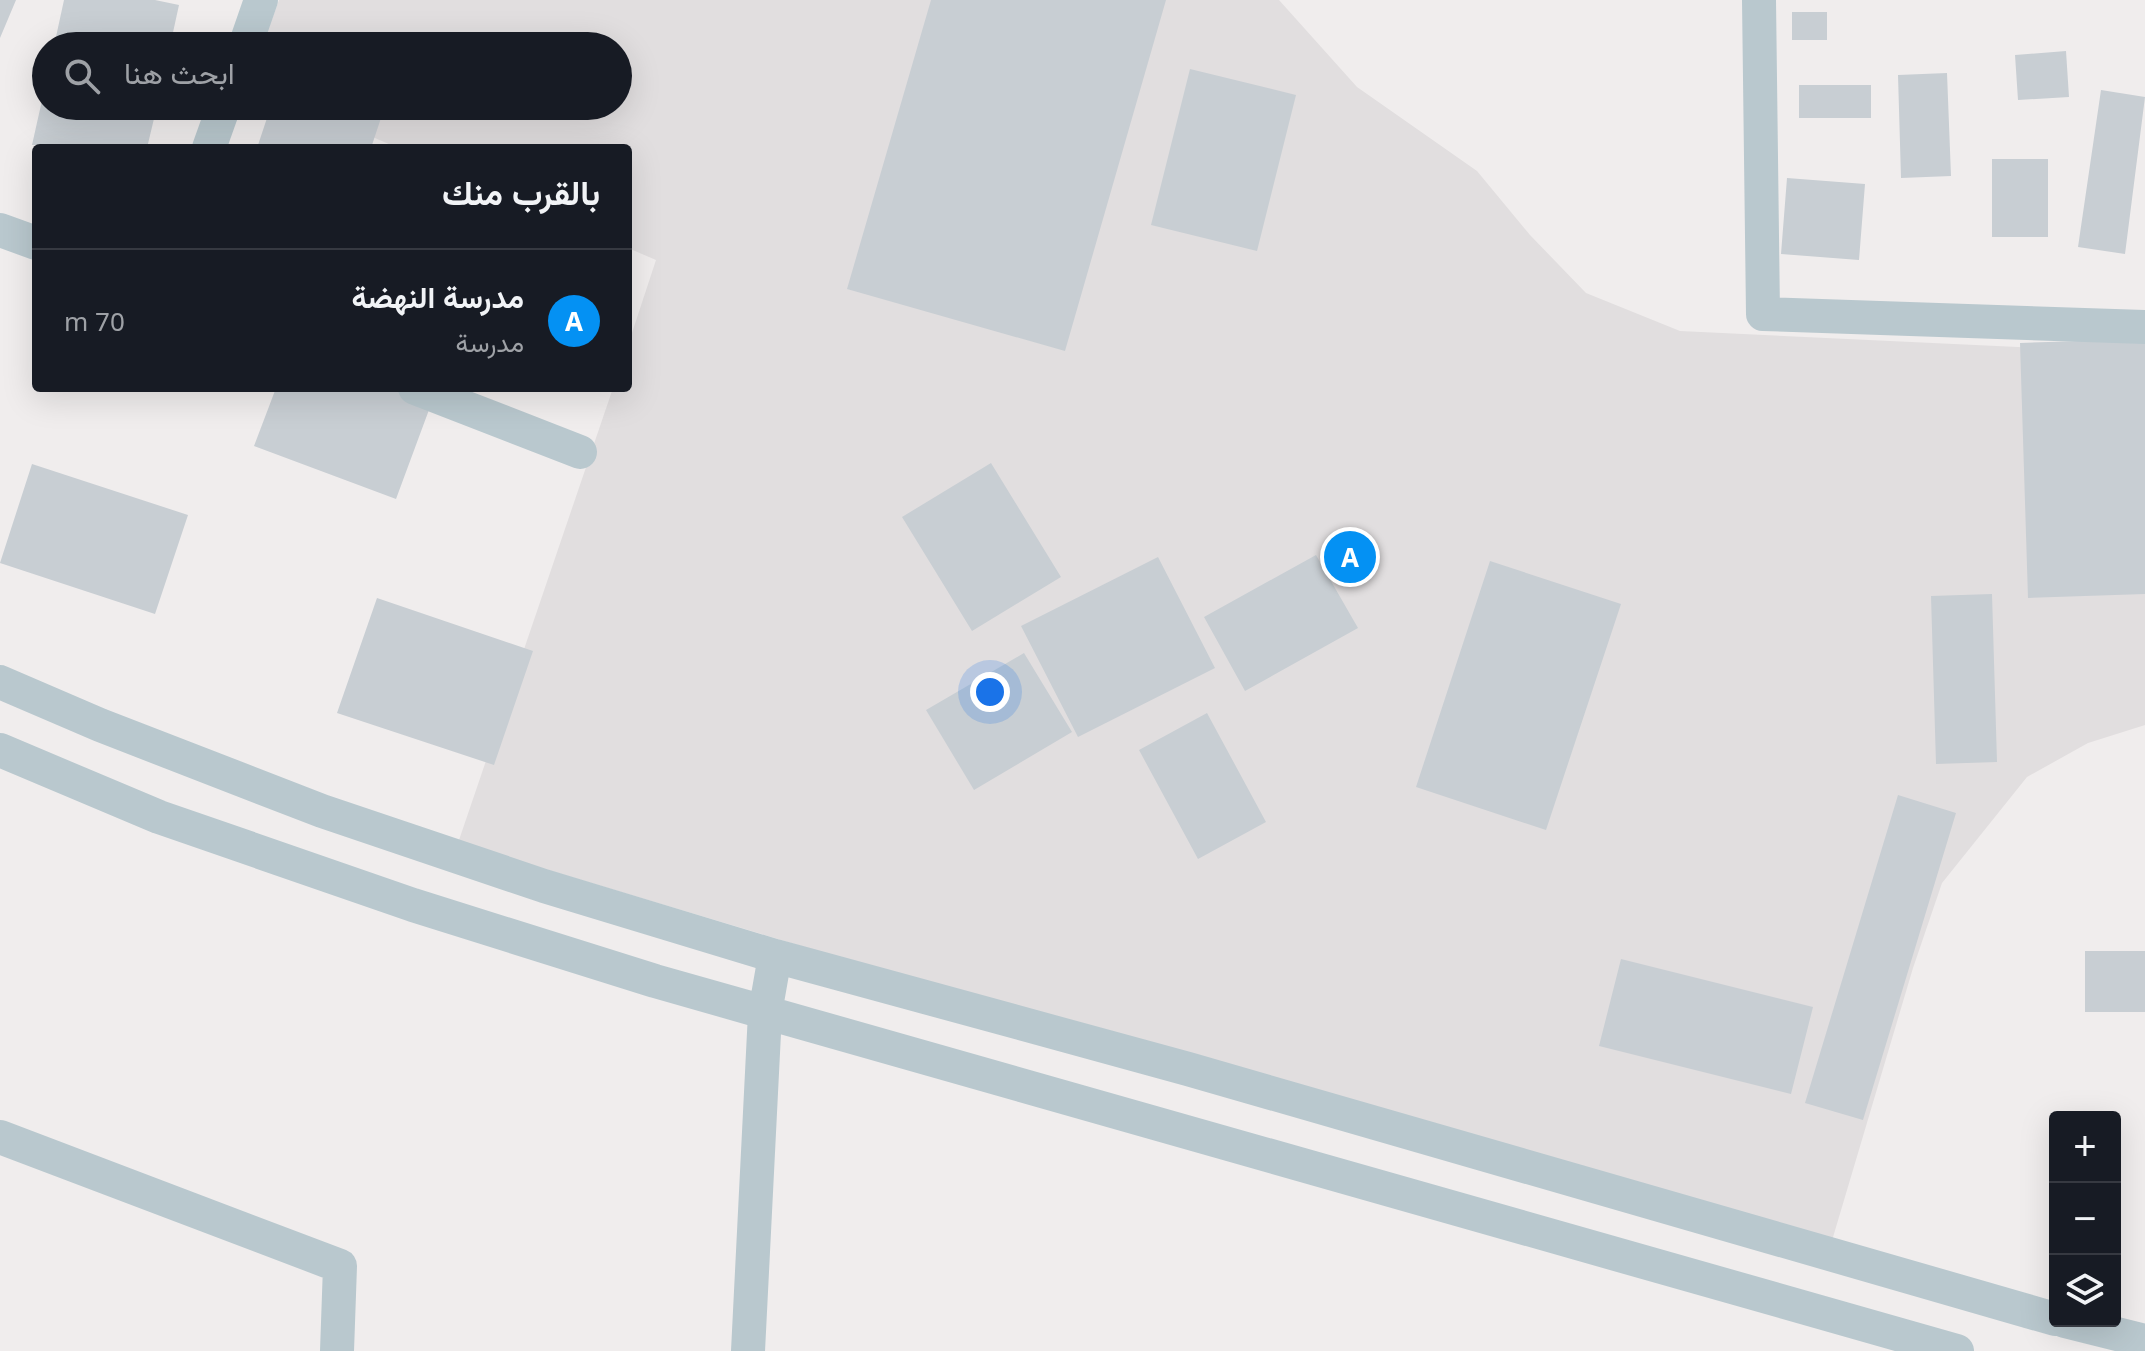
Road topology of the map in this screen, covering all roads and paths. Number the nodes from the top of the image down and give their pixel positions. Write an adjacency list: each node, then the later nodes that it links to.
1 (261, 0): 3 (street)
2 (1759, 0): 8 (street)
3 (250, 32)
4 (219, 120): 5 (street)
5 (210, 144)
6 (0, 230): 7 (street)
7 (32, 242)
8 (2145, 327)
9 (425, 392): 10 (street)
10 (580, 452)
11 (0, 682): 13 (street)
12 (0, 750): 14 (street)
13 (775, 956): 14 (street); 16 (street)
14 (765, 1013): 20 (street); 21 (street)
15 (0, 1137): 19 (street)
16 (2049, 1317)
17 (2089, 1327): 18 (street)
18 (2145, 1341)
19 (337, 1351)
20 (748, 1351)
21 (1957, 1351)

